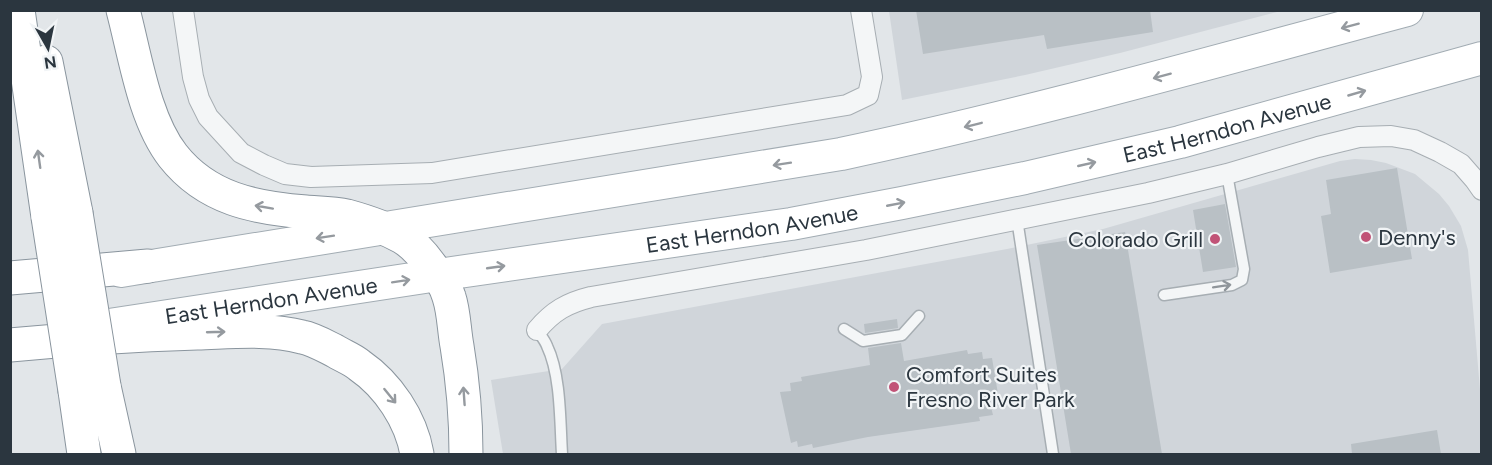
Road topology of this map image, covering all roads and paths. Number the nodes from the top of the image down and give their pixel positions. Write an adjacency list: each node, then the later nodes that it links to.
1 (18, 10): 10 (highway, one-way to 1)
2 (37, 10): 10 (highway)
3 (123, 10): 12 (highway, one-way to 3)
4 (183, 10): 5 (street)
5 (861, 10)
6 (1407, 10): 12 (main road, one-way to 12)
7 (1482, 58): 14 (main road, East Herndon Avenue, one-way to 7)
8 (1227, 174): 9 (street); 11 (street); 17 (lane, one-way to 8)
9 (1482, 190)
10 (62, 215): 23 (highway, bridge)
11 (1017, 219): 20 (street); 29 (lane)
12 (383, 228): 13 (main road, one-way to 13); 14 (highway)
13 (148, 266): 15 (highway); 16 (main road)
14 (438, 275): 21 (main road, East Herndon Avenue, one-way to 14); 27 (highway, one-way to 14)
15 (10, 278)
16 (10, 288)
17 (1164, 295)
18 (919, 316): 19 (lane)
19 (844, 329)
20 (537, 330): 28 (lane)
21 (10, 340)
22 (10, 345): 26 (highway, one-way to 26)
23 (89, 389): 24 (highway); 25 (highway)
24 (84, 454)
25 (119, 454)
26 (417, 454)
27 (466, 454)
28 (562, 454)
29 (1053, 454)

